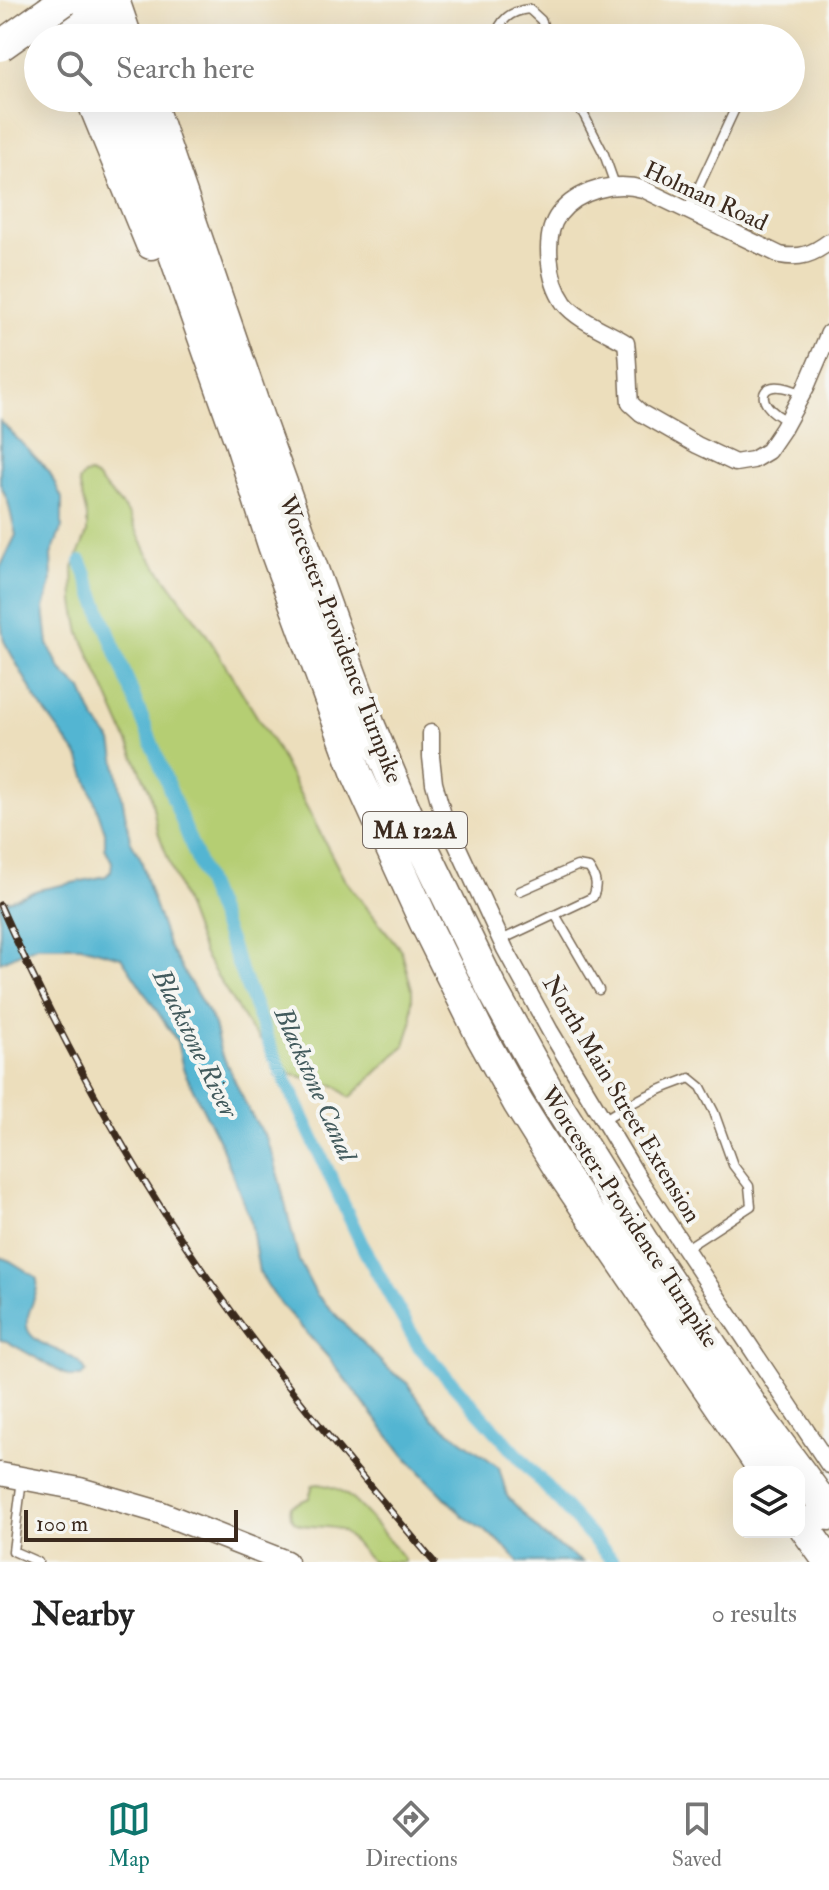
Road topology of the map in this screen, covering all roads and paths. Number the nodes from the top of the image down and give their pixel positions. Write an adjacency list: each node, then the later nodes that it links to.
1 (55, 0): 6 (highway)
2 (65, 0): 5 (highway, bridge)
3 (85, 0): 7 (highway)
4 (114, 0): 8 (highway)
5 (31, 24)
6 (63, 24)
7 (93, 24)
8 (122, 24)
9 (500, 24): 10 (lane)
10 (543, 24)
11 (24, 29): 12 (highway, bridge)
12 (0, 46)
13 (97, 112): 24 (highway)
14 (124, 112): 24 (highway, Worcester-Providence Turnpike / MA 122A)
15 (154, 112): 35 (highway, Worcester-Providence Turnpike / MA 122A)
16 (582, 112): 18 (lane)
17 (734, 112): 19 (lane)
18 (615, 185): 19 (street, Holman Road); 23 (street, Holman Road)
19 (688, 211): 20 (street, Holman Road)
20 (829, 242)
21 (829, 333): 22 (street, Holman Road)
22 (802, 394): 23 (street, Holman Road); 23 (lane)
23 (788, 421)
24 (273, 545): 33 (highway, Worcester-Providence Turnpike / MA 122A)
25 (431, 733): 28 (street, North Main Street Extension)
26 (520, 891): 27 (lane)
27 (556, 916): 28 (lane); 29 (lane)
28 (501, 941): 30 (street, North Main Street Extension)
29 (599, 990)
30 (603, 1120): 31 (street, North Main Street Extension); 31 (lane)
31 (685, 1249): 32 (street, North Main Street Extension)
32 (829, 1465)
33 (760, 1466)
34 (11, 1476): 38 (lane); 39 (street)
35 (825, 1507)
36 (805, 1528): 41 (highway)
37 (802, 1538): 40 (highway)
38 (38, 1562)
39 (286, 1562)
40 (816, 1562)
41 (829, 1562)

